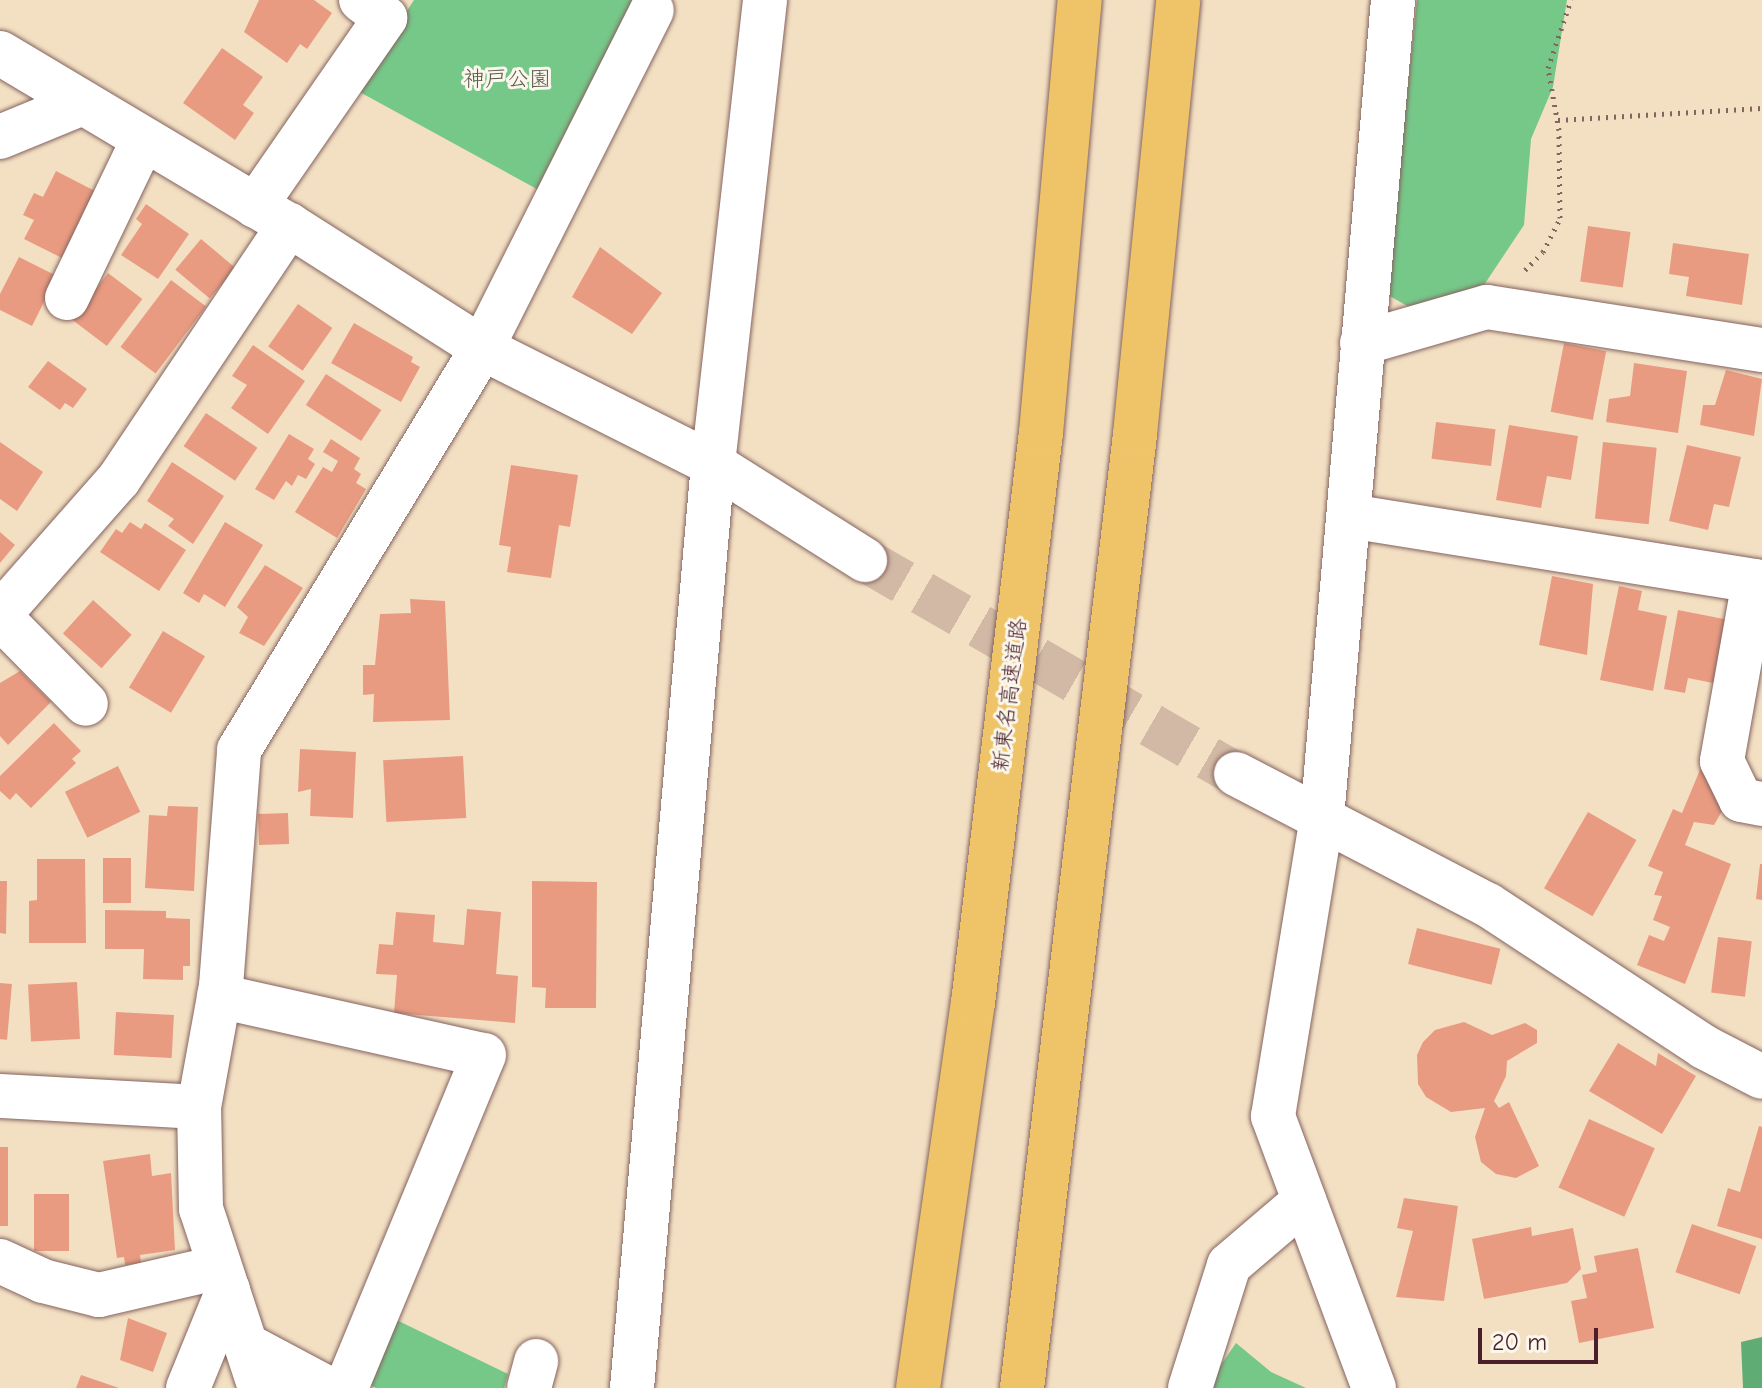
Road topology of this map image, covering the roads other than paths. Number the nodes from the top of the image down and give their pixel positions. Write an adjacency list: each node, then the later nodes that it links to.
1 (765, 0): 16 (street)
2 (1080, 0): 38 (highway, 新東名高速道路)
3 (1178, 0): 39 (highway)
4 (1393, 0): 13 (street)
5 (381, 6): 11 (street)
6 (652, 10): 14 (street)
7 (0, 53): 8 (street)
8 (80, 104): 9 (street); 10 (street)
9 (0, 137)
10 (143, 140): 11 (street); 12 (street)
11 (272, 216): 14 (street); 20 (street)
12 (67, 298)
13 (1362, 343): 15 (street); 17 (street)
14 (482, 348): 16 (street); 25 (street)
15 (1762, 350)
16 (713, 464): 18 (street); 37 (street)
17 (1349, 516): 19 (street); 24 (street)
18 (865, 560)
19 (1758, 582): 23 (street)
20 (0, 615): 21 (street)
21 (86, 704)
22 (1236, 774): 24 (street)
23 (1762, 804)
24 (1322, 818): 26 (street); 29 (street)
25 (219, 996): 28 (street); 36 (street)
26 (1762, 1077)
27 (0, 1096): 28 (street)
28 (199, 1107): 31 (street)
29 (1304, 1201): 40 (street); 41 (street)
30 (0, 1261): 31 (street)
31 (224, 1278): 32 (street); 33 (street)
32 (246, 1345): 34 (street); 35 (street)
33 (188, 1388)
34 (260, 1388)
35 (327, 1388)
36 (346, 1388)
37 (632, 1388)
38 (918, 1388)
39 (1022, 1388)
40 (1190, 1388)
41 (1374, 1388)

